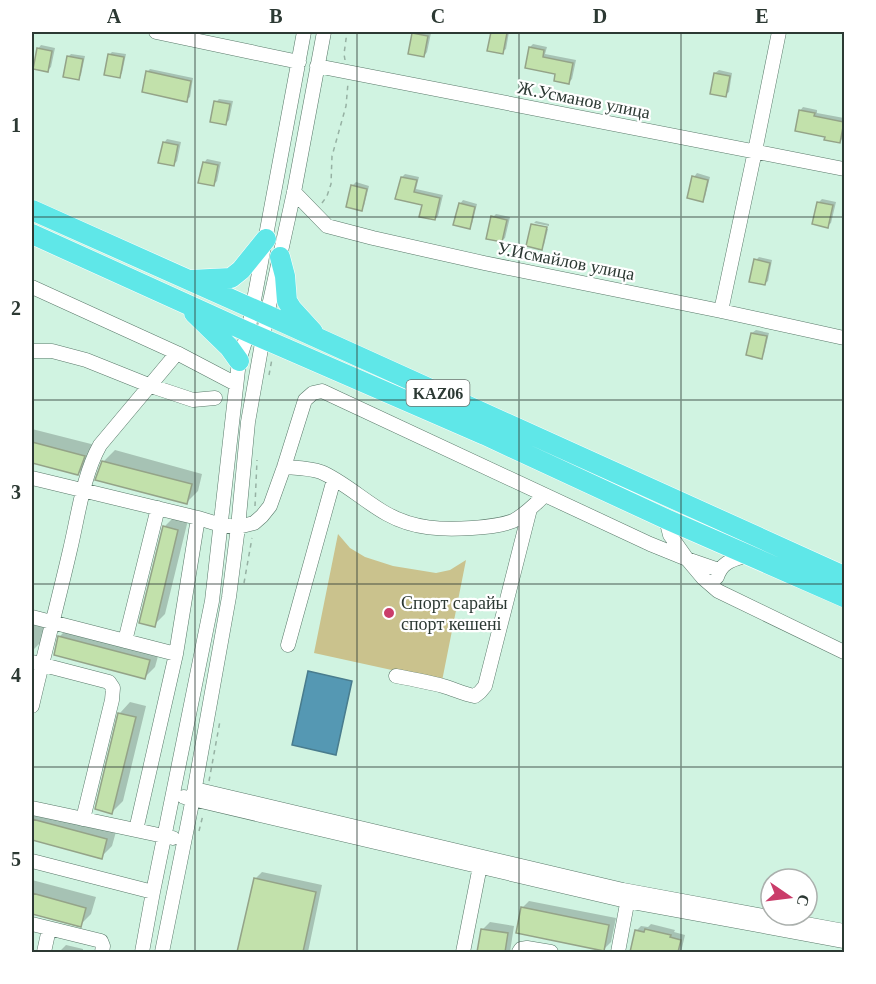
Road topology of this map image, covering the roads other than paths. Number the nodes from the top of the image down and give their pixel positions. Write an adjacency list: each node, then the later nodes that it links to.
1 (156, 32): 5 (street)
2 (304, 32): 5 (street)
3 (324, 32): 6 (street)
4 (779, 32): 7 (street)
5 (298, 62): 12 (street)
6 (317, 66): 7 (street, Ж.Усманов улица); 9 (street)
7 (755, 151): 8 (street, Ж.Усманов улица); 17 (street)
8 (844, 169)
9 (294, 192): 13 (street); 17 (street, У.Исмайлов улица)
10 (32, 210): 14 (highway, KАZ06)
11 (32, 234): 16 (highway, KАZ06)
12 (266, 239): 14 (highway); 18 (street)
13 (280, 257): 18 (street); 21 (highway)
14 (186, 280): 18 (highway, KАZ06)
15 (32, 288): 23 (street)
16 (181, 301): 19 (highway, KАZ06); 24 (highway)
17 (721, 311): 20 (street, У.Исмайлов улица)
18 (260, 312): 19 (street); 21 (highway, KАZ06)
19 (256, 335): 24 (street); 28 (highway, KАZ06); 39 (street)
20 (844, 338)
21 (321, 340): 28 (highway, KАZ06)
22 (32, 351): 26 (street)
23 (177, 353): 25 (street); 26 (street)
24 (239, 361): 25 (street)
25 (236, 384): 38 (street)
26 (151, 386): 27 (street); 32 (street)
27 (215, 398)
28 (488, 426): 37 (highway, KАZ06); 44 (highway, KАZ06)
29 (284, 467): 31 (street); 33 (street); 39 (street)
30 (32, 478): 32 (street)
31 (334, 479): 35 (street); 50 (street)
32 (84, 490): 34 (street); 48 (street)
33 (545, 495): 35 (street); 40 (street)
34 (158, 508): 36 (street); 49 (street)
35 (530, 509): 54 (street)
36 (198, 518): 38 (street); 52 (street)
37 (666, 519): 40 (street); 41 (highway, KАZ06); 42 (street)
38 (221, 525): 39 (street); 56 (street)
39 (238, 527): 57 (street)
40 (650, 544): 42 (street)
41 (748, 555): 43 (street); 46 (highway, KАZ06)
42 (687, 559): 43 (street); 45 (street)
43 (719, 570): 45 (street)
44 (844, 576)
45 (718, 591): 51 (street)
46 (844, 597)
47 (32, 616): 48 (street)
48 (53, 622): 49 (street); 53 (street)
49 (125, 641): 52 (street)
50 (288, 645)
51 (844, 652)
52 (176, 654): 60 (street)
53 (37, 664): 55 (street); 59 (street)
54 (396, 676)
55 (32, 706)
56 (174, 789): 57 (street); 61 (street)
57 (194, 794): 62 (street); 64 (street); 66 (street)
58 (32, 808): 59 (street)
59 (84, 819): 60 (street)
60 (136, 830): 61 (street)
61 (165, 836): 62 (street); 65 (street)
62 (184, 840): 74 (street)
63 (32, 861): 65 (street)
64 (480, 866): 66 (street); 75 (street)
65 (153, 892): 73 (street)
66 (629, 896): 69 (street); 70 (street); 78 (street)
67 (32, 924): 68 (street)
68 (49, 928): 71 (street); 72 (street)
69 (844, 931)
70 (844, 941)
71 (44, 952)
72 (102, 952)
73 (142, 952)
74 (162, 952)
75 (463, 952)
76 (519, 952): 77 (street)
77 (550, 952)
78 (618, 952)

